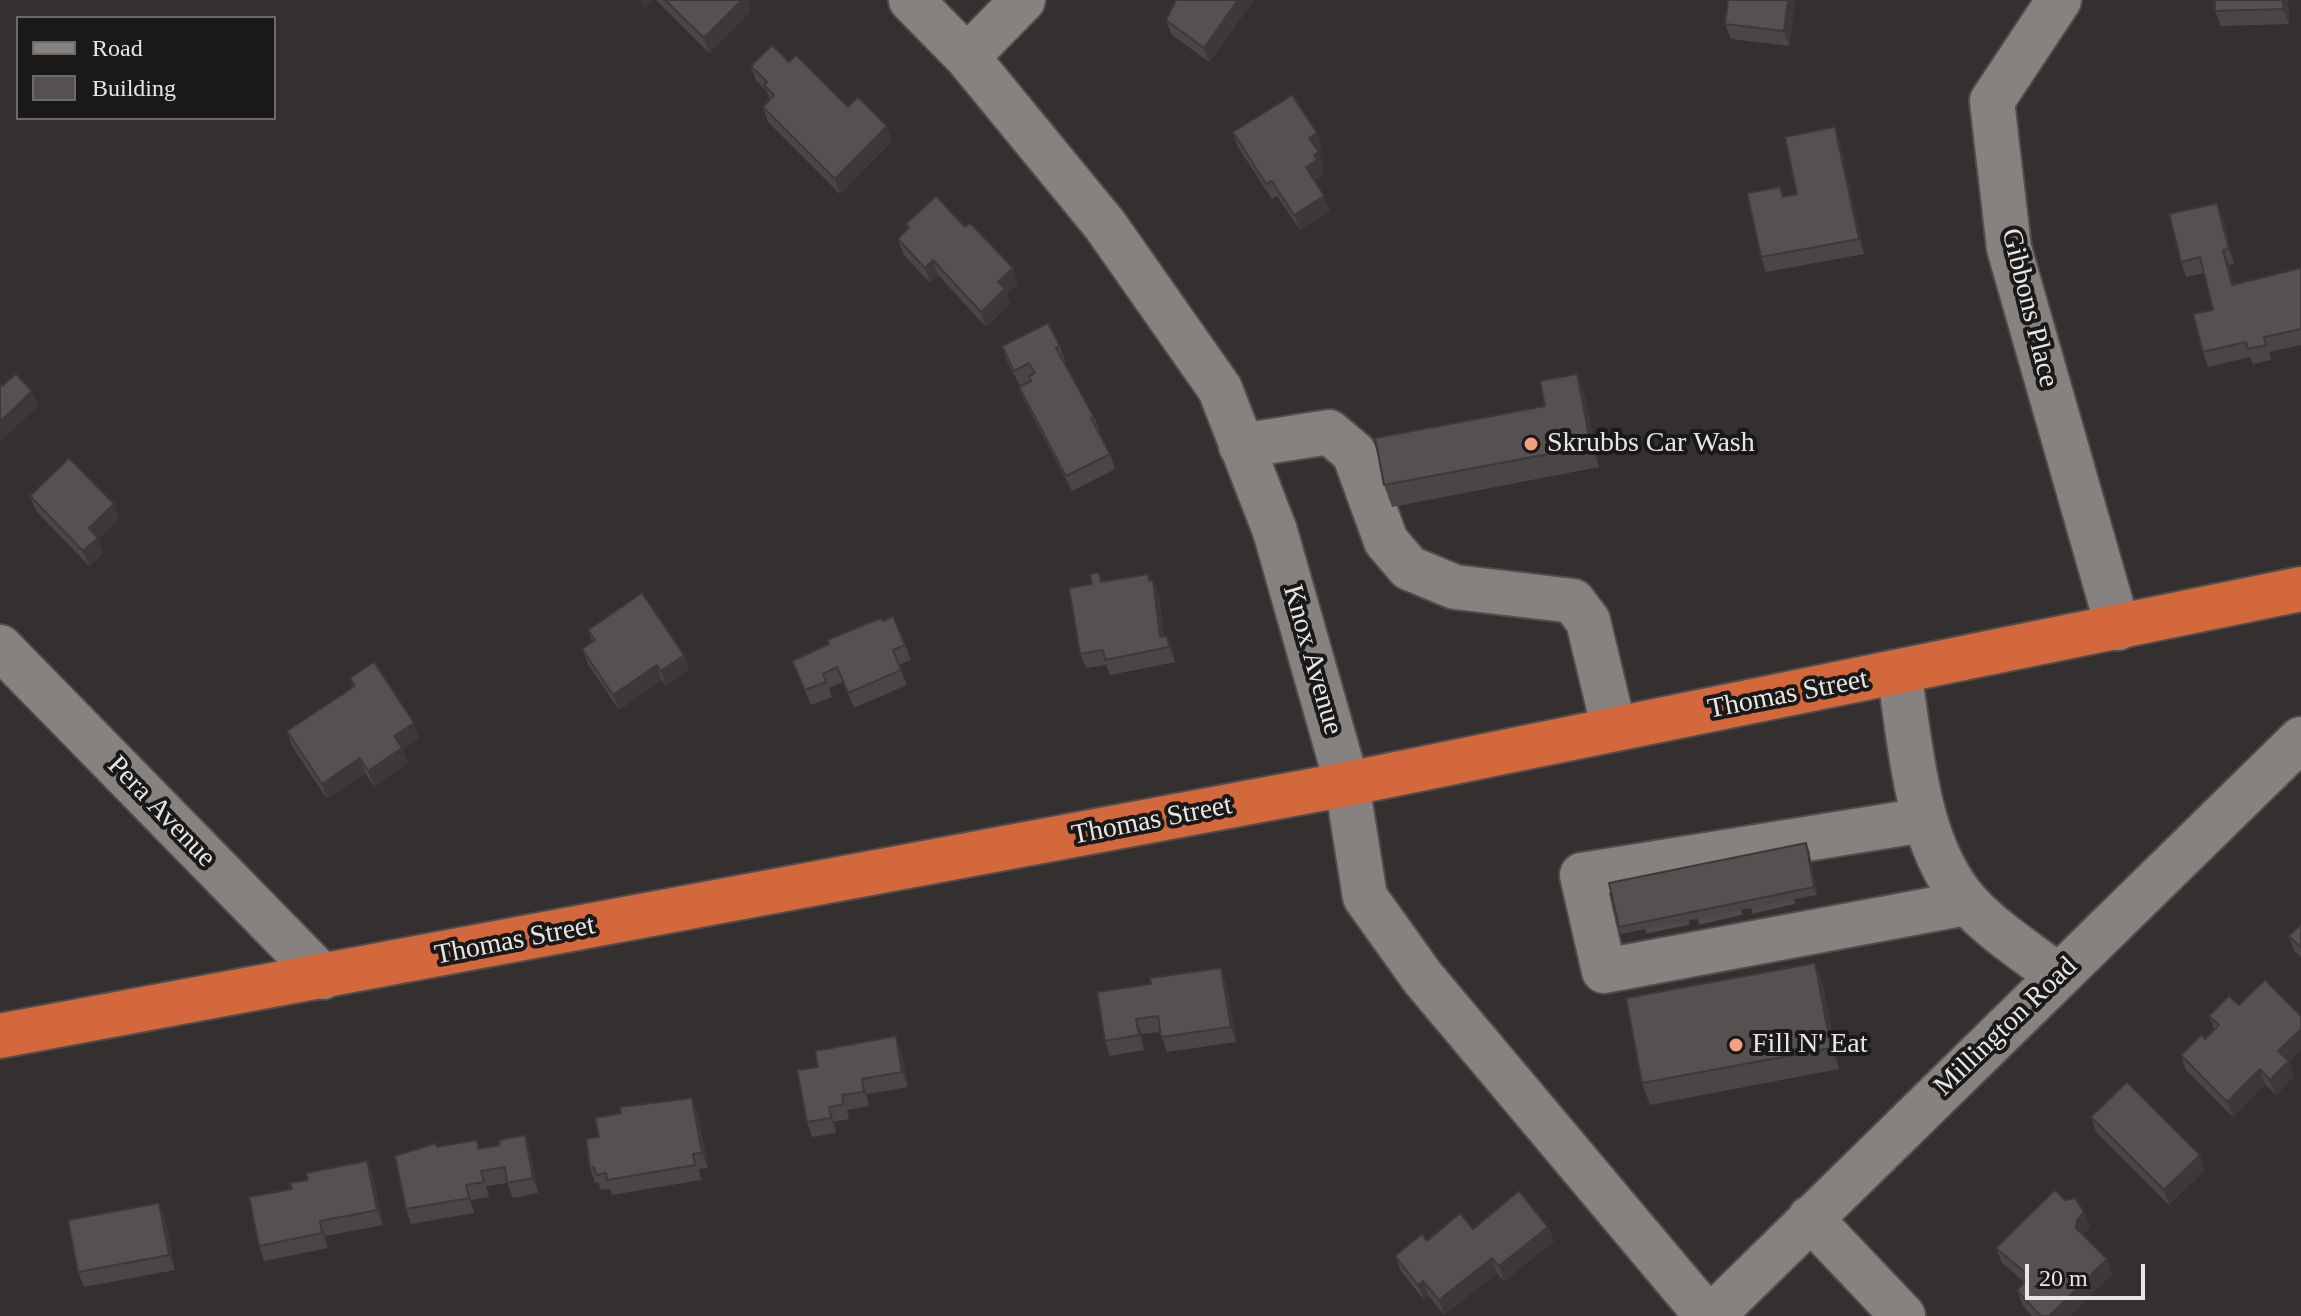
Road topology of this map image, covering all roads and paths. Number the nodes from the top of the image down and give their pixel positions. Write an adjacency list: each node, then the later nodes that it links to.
1 (911, 0): 4 (street, Knox Avenue)
2 (1023, 0): 4 (street)
3 (2059, 0): 7 (street, Gibbons Place)
4 (967, 57): 5 (street, Knox Avenue)
5 (1241, 446): 10 (street); 12 (street, Knox Avenue)
6 (2301, 589): 7 (highway, Thomas Street)
7 (2118, 628): 9 (highway, Thomas Street)
8 (0, 647): 16 (street, Pera Avenue)
9 (1899, 672): 10 (highway, Thomas Street); 13 (street)
10 (1614, 729): 12 (highway, Thomas Street)
11 (2301, 739): 15 (street, Millington Road)
12 (1347, 784): 16 (highway, Thomas Street); 19 (street, Knox Avenue)
13 (1924, 820): 14 (street); 14 (street)
14 (1967, 903): 15 (street)
15 (2058, 976): 18 (street, Millington Road)
16 (323, 977): 17 (highway, Thomas Street)
17 (0, 1036)
18 (1810, 1218): 19 (street, Millington Road); 20 (street)
19 (1709, 1316)
20 (1903, 1316)

